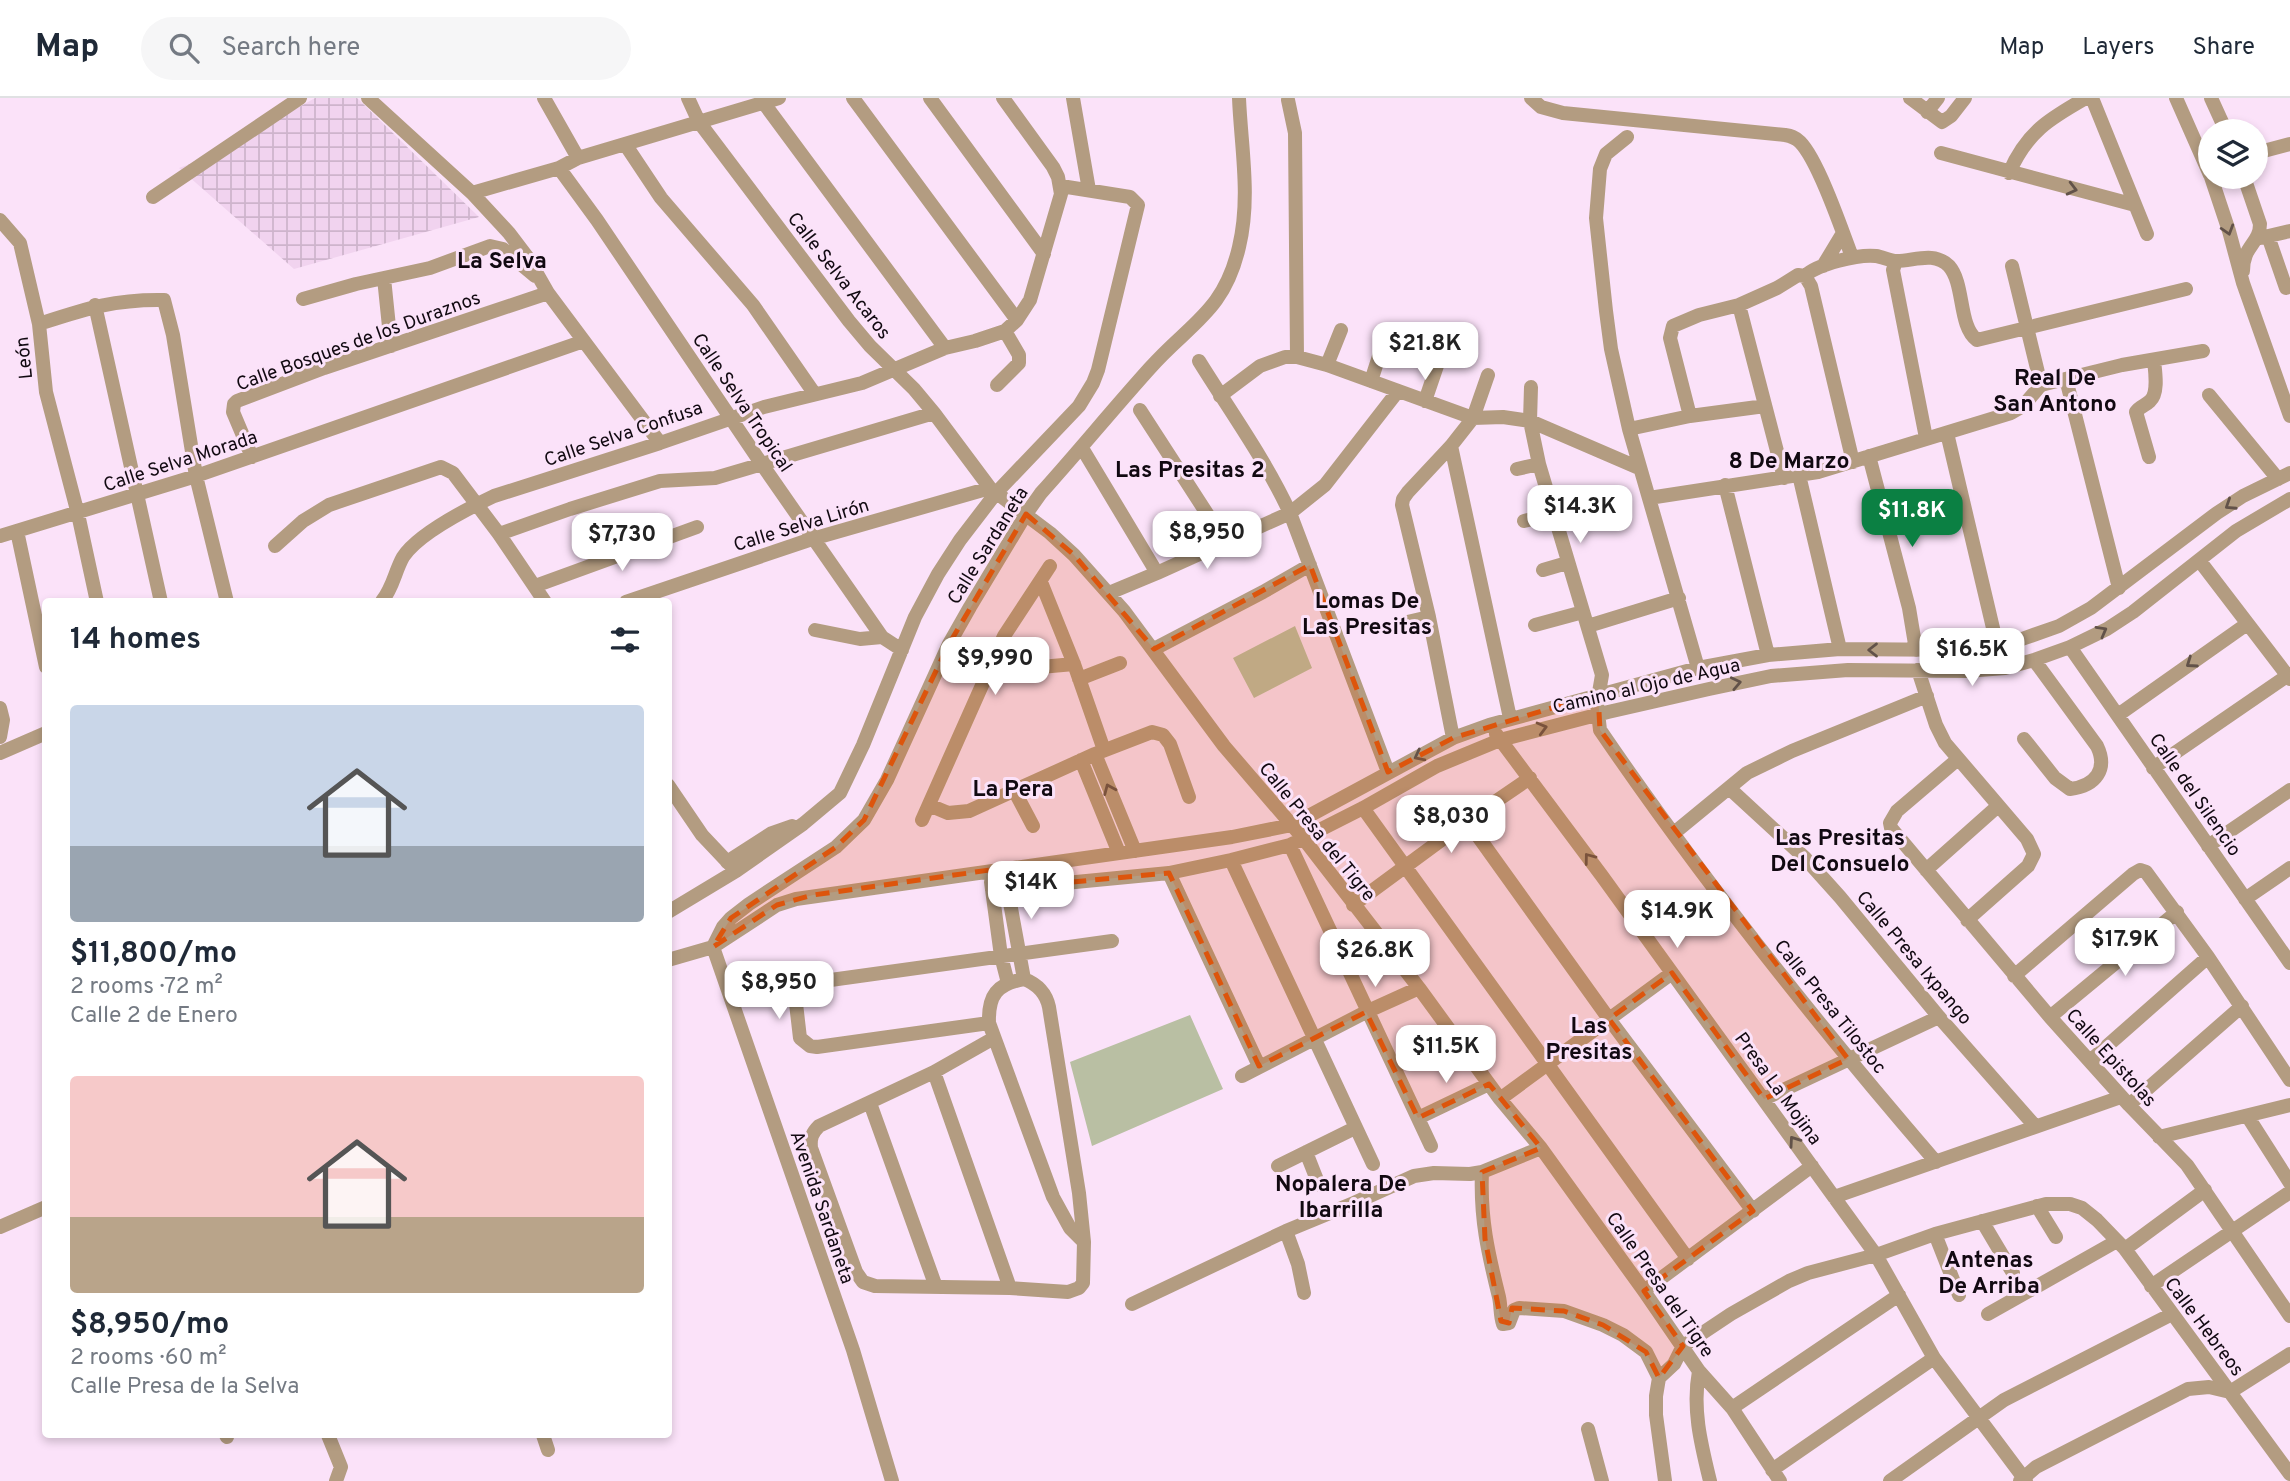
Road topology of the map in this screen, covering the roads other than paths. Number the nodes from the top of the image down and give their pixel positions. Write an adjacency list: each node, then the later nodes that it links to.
1 (300, 98): 39 (street)
2 (368, 98): 38 (street)
3 (544, 98): 31 (street)
4 (688, 98): 24 (street, Calle Selva Acaros)
5 (779, 98): 20 (street)
6 (853, 98): 61 (street)
7 (930, 98): 46 (street)
8 (1003, 98): 34 (street)
9 (1073, 98): 37 (street)
10 (1238, 98): 101 (street, Calle Sardaneta)
11 (1531, 98): 21 (street)
12 (1910, 98): 22 (street)
13 (1938, 98): 22 (street)
14 (1965, 98): 22 (street)
15 (2086, 98): 33 (street)
16 (2092, 98): 40 (street)
17 (2176, 98): 28 (street)
18 (2211, 98): 23 (street)
19 (1288, 100): 71 (street)
20 (763, 102): 24 (street); 69 (street)
21 (1550, 104): 43 (street)
22 (1927, 111)
23 (2221, 119)
24 (699, 122): 26 (street); 76 (street, Calle Selva Acaros)
25 (1627, 137): 96 (street)
26 (625, 144): 31 (street); 84 (street)
27 (2290, 144): 29 (street)
28 (2198, 147)
29 (2268, 150)
30 (1941, 153): 33 (street)
31 (578, 158): 32 (street)
32 (559, 168): 38 (street); 93 (street, Calle Selva Tropical)
33 (2009, 173): 40 (street, one-way to 40)
34 (1061, 186): 37 (street); 46 (street, Calle Selva Confusa)
35 (2215, 189): 54 (street, one-way to 54)
36 (2248, 189): 45 (street)
37 (1089, 190): 115 (street)
38 (472, 193): 53 (street)
39 (153, 197)
40 (2135, 205): 44 (street)
41 (0, 220): 62 (street)
42 (2290, 231): 45 (street)
43 (1843, 233): 47 (street); 49 (street)
44 (2147, 234)
45 (2262, 238): 54 (street); 55 (street)
46 (1044, 254): 61 (street, Calle Selva Confusa)
47 (1852, 257): 48 (street); 49 (street)
48 (1896, 261): 63 (street); 98 (street)
49 (1823, 266): 51 (street)
50 (2012, 266): 63 (street)
51 (1805, 276): 60 (street); 105 (street)
52 (384, 278): 53 (street); 58 (street); 67 (street)
53 (538, 279): 57 (street)
54 (2243, 283): 92 (street)
55 (2286, 288)
56 (2186, 289): 63 (street)
57 (548, 293): 66 (street); 67 (street, Calle Bosques de los Duraznos)
58 (303, 299)
59 (95, 305): 62 (street, León); 111 (street, León); 116 (street)
60 (1739, 305): 88 (street); 91 (street)
61 (1017, 320): 65 (street, Calle Selva Confusa)
62 (38, 324): 122 (street, León)
63 (2026, 329): 81 (street)
64 (1341, 330): 75 (street)
65 (1005, 331): 69 (street, Calle Selva Confusa); 80 (street)
66 (584, 341): 99 (street); 103 (street, Calle Selva Morada)
67 (391, 346): 103 (street, Calle Bosques de los Duraznos)
68 (1382, 347): 79 (street)
69 (945, 348): 76 (street, Calle Selva Confusa)
70 (2203, 351): 73 (street)
71 (1297, 357): 75 (street); 86 (street)
72 (1440, 357): 87 (street)
73 (2154, 360): 78 (street); 104 (street)
74 (1199, 361): 86 (street)
75 (1327, 365): 79 (street)
76 (894, 369): 84 (street, Calle Selva Confusa); 90 (street, Calle Selva Acaros)
77 (1488, 375): 94 (street)
78 (2066, 379): 81 (street); 140 (street)
79 (1371, 381): 83 (street)
80 (997, 385)
81 (2041, 385): 97 (street)
82 (1531, 387): 95 (street, Calle Presa Tilostoc)
83 (1398, 391): 87 (street); 121 (street)
84 (814, 393): 93 (street, Calle Selva Confusa)
85 (2209, 395): 112 (street)
86 (1220, 396): 121 (street)
87 (1425, 401): 94 (street)
88 (1765, 406): 91 (street); 113 (street)
89 (1140, 410): 130 (street)
90 (934, 412): 106 (street); 115 (street, Calle Selva Acaros)
91 (1690, 416): 96 (street)
92 (2290, 416)
93 (731, 418): 99 (street, Calle Selva Confusa); 106 (street, Calle Selva Tropical)
94 (1473, 418): 95 (street); 100 (street)
95 (1530, 421): 107 (street, Calle Presa Tilostoc); 108 (street)
96 (1629, 429): 108 (street)
97 (1947, 433): 98 (street); 156 (street)
98 (1926, 438): 102 (street)
99 (660, 443): 119 (street, Calle Selva Confusa)
100 (1451, 446): 149 (street); 177 (street)
101 (1082, 448): 120 (street, Calle Sardaneta); 137 (street)
102 (1869, 456): 105 (street); 162 (street)
103 (251, 457): 111 (street, Calle Selva Morada)
104 (2148, 457)
105 (1853, 462): 110 (street)
106 (761, 463): 127 (street); 129 (street, Calle Selva Tropical)
107 (1539, 464): 109 (street); 123 (street, Calle Presa Tilostoc)
108 (1639, 468): 117 (street)
109 (1517, 469)
110 (1799, 475): 113 (street); 160 (street)
111 (196, 476): 116 (street, Calle Selva Morada); 144 (street)
112 (2284, 476): 140 (street, Camino al Ojo de Agua, one-way to 140)
113 (1784, 478): 114 (street)
114 (1725, 485): 117 (street); 163 (street)
115 (996, 493): 120 (street, Calle Presa del Tigre); 129 (street, Calle Selva Lirón); 161 (street)
116 (138, 495): 122 (street, Calle Selva Morada); 143 (street)
117 (1648, 498): 148 (street)
118 (2290, 499): 132 (street, Camino al Ojo de Agua)
119 (477, 504): 127 (street); 131 (street); 145 (street, Calle Selva Confusa)
120 (1022, 510): 141 (street, Calle Presa del Tigre); 222 (street, Calle Sardaneta)
121 (1290, 513): 130 (street); 134 (street)
122 (78, 514): 126 (street, Calle Selva Morada); 142 (street, León)
123 (1554, 514): 124 (street); 133 (street, Calle Presa Tilostoc)
124 (1524, 521)
125 (697, 527): 139 (street)
126 (17, 531): 128 (street, Calle Selva Morada); 158 (street)
127 (499, 534): 139 (street)
128 (0, 536)
129 (812, 539): 147 (street, Calle Selva Lirón); 155 (street, Calle Selva Tropical)
130 (1227, 543): 137 (street)
131 (275, 546)
132 (2199, 560): 152 (street); 157 (street, Camino al Ojo de Agua, one-way to 132)
133 (1567, 563): 136 (street); 150 (street, Calle Presa Tilostoc)
134 (1310, 565): 159 (street); 188 (street)
135 (1050, 566): 138 (street)
136 (1543, 569)
137 (1157, 573): 141 (street)
138 (1041, 582): 166 (street); 169 (street)
139 (535, 586): 146 (street)
140 (2119, 588): 156 (street, Camino al Ojo de Agua)
141 (1109, 593): 159 (street, Calle Presa del Tigre)
142 (96, 598)
143 (160, 598)
144 (226, 598)
145 (384, 598)
146 (542, 598)
147 (638, 598)
148 (1679, 598): 150 (street); 167 (street)
149 (1429, 617): 151 (street); 181 (street)
150 (1585, 619): 153 (street); 172 (street, Calle Presa Tilostoc)
151 (1403, 623)
152 (2247, 624): 170 (street); 176 (street, one-way to 176)
153 (1535, 625)
154 (815, 630): 155 (street)
155 (882, 637): 161 (street, Calle Selva Tropical)
156 (1997, 645): 162 (street, Camino al Ojo de Agua)
157 (2070, 647): 164 (street, Camino al Ojo de Agua); 176 (street, Calle del Silencio)
158 (42, 648)
159 (1154, 649): 200 (street, Calle Presa del Tigre)
160 (1840, 649): 162 (street, Camino al Ojo de Agua, one-way to 160); 163 (street, Camino al Ojo de Agua)
161 (902, 650): 208 (street)
162 (1916, 650)
163 (1768, 655): 167 (street, Camino al Ojo de Agua)
164 (2034, 660): 168 (street, Camino al Ojo de Agua); 182 (street)
165 (1120, 663): 171 (street)
166 (1074, 664): 169 (street); 171 (street)
167 (1698, 668): 172 (street, Camino al Ojo de Agua)
168 (1918, 670): 173 (street); 175 (street, Camino al Ojo de Agua, one-way to 168)
169 (988, 671): 195 (street)
170 (2289, 676): 187 (street)
171 (1079, 679): 185 (street)
172 (1598, 694): 175 (street, Calle Presa Tilostoc); 177 (street, Camino al Ojo de Agua)
173 (1927, 696): 186 (street); 190 (street)
174 (0, 708): 180 (street)
175 (1597, 714): 183 (street, Camino al Ojo de Agua, one-way to 175); 202 (street, Calle Presa Tilostoc)
176 (2118, 715): 187 (street, Calle del Silencio)
177 (1510, 718): 178 (street, Camino al Ojo de Agua)
178 (1489, 725): 181 (street, Camino al Ojo de Agua); 183 (street, Presa La Mojina)
179 (42, 735): 184 (street)
180 (0, 737)
181 (1453, 738): 188 (street, Camino al Ojo de Agua, one-way to 188)
182 (2024, 739)
183 (1500, 740): 189 (street, Presa La Mojina); 197 (street, Camino al Ojo de Agua)
184 (0, 753)
185 (1093, 754): 191 (street); 194 (street); 205 (street, one-way to 185); 206 (street)
186 (1958, 759): 196 (street); 212 (street, Calle Epistolas)
187 (2153, 768): 204 (street, Calle del Silencio)
188 (1388, 772): 200 (street, Camino al Ojo de Agua)
189 (1530, 778): 199 (street); 228 (street, Presa La Mojina, one-way to 189)
190 (1729, 788): 202 (street); 235 (street, Calle Presa Ixpango)
191 (1014, 790): 195 (street); 201 (street)
192 (2290, 790): 204 (street)
193 (672, 791): 208 (street)
194 (1189, 797)
195 (929, 805): 198 (street)
196 (1998, 806): 212 (street); 219 (street)
197 (1363, 808): 203 (street, Camino al Ojo de Agua); 209 (street)
198 (922, 820)
199 (1467, 821): 209 (street); 237 (street)
200 (1292, 825): 203 (street, Calle Presa del Tigre); 205 (street, Camino al Ojo de Agua)
201 (1033, 826)
202 (1674, 833): 241 (street, Calle Presa Tilostoc)
203 (1296, 842): 207 (street, Camino al Ojo de Agua); 216 (street, Calle Presa del Tigre); 234 (street)
204 (2208, 846): 215 (street, Calle del Silencio)
205 (1135, 851): 206 (street, Camino al Ojo de Agua)
206 (1119, 853): 211 (street, Camino al Ojo de Agua)
207 (1231, 860): 213 (street, Camino al Ojo de Agua); 240 (street)
208 (731, 866): 217 (street)
209 (1405, 868): 216 (street); 243 (street)
210 (2290, 868): 215 (street)
211 (997, 869): 214 (street); 222 (street, Camino al Ojo de Agua)
212 (1926, 870): 219 (street, Calle Epistolas)
213 (1169, 873): 214 (street, Camino al Ojo de Agua); 244 (street)
214 (1000, 889): 223 (street); 224 (street)
215 (2245, 900): 221 (street, Calle del Silencio)
216 (1353, 905): 232 (street, Calle Presa del Tigre)
217 (672, 909)
218 (2177, 912): 225 (street); 229 (street); 236 (street)
219 (1967, 920): 229 (street, Calle Epistolas)
220 (1112, 941): 223 (street)
221 (2285, 946): 227 (street, Calle del Silencio)
222 (706, 950): 226 (street, Camino al Ojo de Agua); 313 (street, Avenida Sardaneta)
223 (1019, 953): 224 (street); 230 (street)
224 (1001, 956): 231 (street); 238 (street)
225 (2208, 957): 233 (street); 242 (street)
226 (674, 959)
227 (2290, 963)
228 (1672, 973): 237 (street); 250 (street, Presa La Mojina)
229 (2014, 976): 236 (street, Calle Epistolas)
230 (1024, 979): 231 (street); 281 (street)
231 (1008, 983): 238 (street)
232 (1419, 988): 234 (street); 248 (street, Calle Presa del Tigre)
233 (2242, 1006): 247 (street); 251 (street)
234 (1366, 1012): 240 (street); 255 (street)
235 (1939, 1017): 241 (street); 256 (street, Calle Presa Ixpango)
236 (2050, 1017): 242 (street, Calle Epistolas)
237 (1609, 1019): 243 (street); 274 (street)
238 (989, 1023): 239 (street)
239 (995, 1038): 245 (street); 281 (street)
240 (1313, 1038): 244 (street); 257 (street)
241 (1848, 1059): 250 (street); 262 (street, Calle Presa Tilostoc)
242 (2090, 1061): 251 (street, Calle Epistolas)
243 (1548, 1064): 249 (street); 284 (street)
244 (1259, 1066): 246 (street)
245 (934, 1072): 252 (street); 288 (street)
246 (1242, 1076)
247 (2290, 1080)
248 (1489, 1084): 249 (street, Calle Presa del Tigre); 255 (street)
249 (1500, 1099): 260 (street, Calle Presa del Tigre)
250 (1764, 1099): 265 (street, Presa La Mojina, one-way to 250)
251 (2125, 1101): 256 (street); 258 (street, Calle Epistolas)
252 (870, 1103): 287 (street); 287 (street)
253 (2290, 1105): 254 (street)
254 (2248, 1117): 258 (street); 267 (street)
255 (1418, 1118): 259 (street)
256 (2035, 1126): 262 (street)
257 (1355, 1128): 261 (street); 263 (street)
258 (2159, 1137): 269 (street, Calle Epistolas)
259 (1431, 1146)
260 (1541, 1148): 266 (street); 289 (street, Calle Presa del Tigre)
261 (1306, 1152): 264 (street); 268 (street)
262 (1936, 1162): 271 (street)
263 (1373, 1164)
264 (1278, 1166)
265 (1812, 1166): 271 (street, Presa La Mojina); 274 (street)
266 (1482, 1172): 277 (street); 301 (street)
267 (2290, 1183)
268 (1319, 1185)
269 (2205, 1190): 278 (street, Calle Epistolas); 282 (street)
270 (2290, 1192): 278 (street)
271 (1834, 1197): 283 (street, Presa La Mojina)
272 (2037, 1206): 275 (street); 280 (street); 282 (street, Calle Hebreos)
273 (42, 1209): 276 (street)
274 (1753, 1211): 284 (street)
275 (1982, 1221): 279 (street); 285 (street)
276 (0, 1227)
277 (1286, 1231): 290 (street); 293 (street)
278 (2232, 1231): 286 (street); 296 (street, Calle Epistolas)
279 (1935, 1234): 283 (street); 292 (street)
280 (2056, 1237)
281 (1084, 1242): 288 (street)
282 (2121, 1245): 286 (street, Calle Hebreos); 294 (street)
283 (1876, 1255): 291 (street, Presa La Mojina); 297 (street)
284 (1688, 1259): 289 (street)
285 (2012, 1273)
286 (2151, 1286): 295 (street, Calle Hebreos)
287 (936, 1287): 288 (street)
288 (1010, 1288)
289 (1644, 1291): 297 (street, Calle Presa del Tigre)
290 (1304, 1293)
291 (1899, 1295): 299 (street, Presa La Mojina); 303 (street)
292 (1959, 1295)
293 (1132, 1304)
294 (1988, 1314)
295 (2172, 1314): 302 (street, Calle Hebreos); 304 (street)
296 (2290, 1316)
297 (1683, 1346): 300 (street, Calle Presa del Tigre); 301 (street)
298 (2290, 1354): 302 (street)
299 (1934, 1357): 304 (street, Presa La Mojina); 310 (street)
300 (1699, 1371): 303 (street, Calle Presa del Tigre); 316 (street)
301 (1660, 1378): 315 (street)
302 (2230, 1392): 309 (street, Calle Hebreos); 311 (street)
303 (1732, 1408): 310 (street, Calle Presa del Tigre)
304 (1979, 1417): 311 (street, Presa La Mojina); 317 (street)
305 (1588, 1429): 314 (street)
306 (329, 1438): 312 (street)
307 (543, 1438): 308 (street)
308 (548, 1450)
309 (2290, 1474)
310 (1776, 1476)
311 (2023, 1480)
312 (336, 1481)
313 (892, 1481)
314 (1602, 1481)
315 (1665, 1481)
316 (1710, 1481)
317 (1890, 1481)

